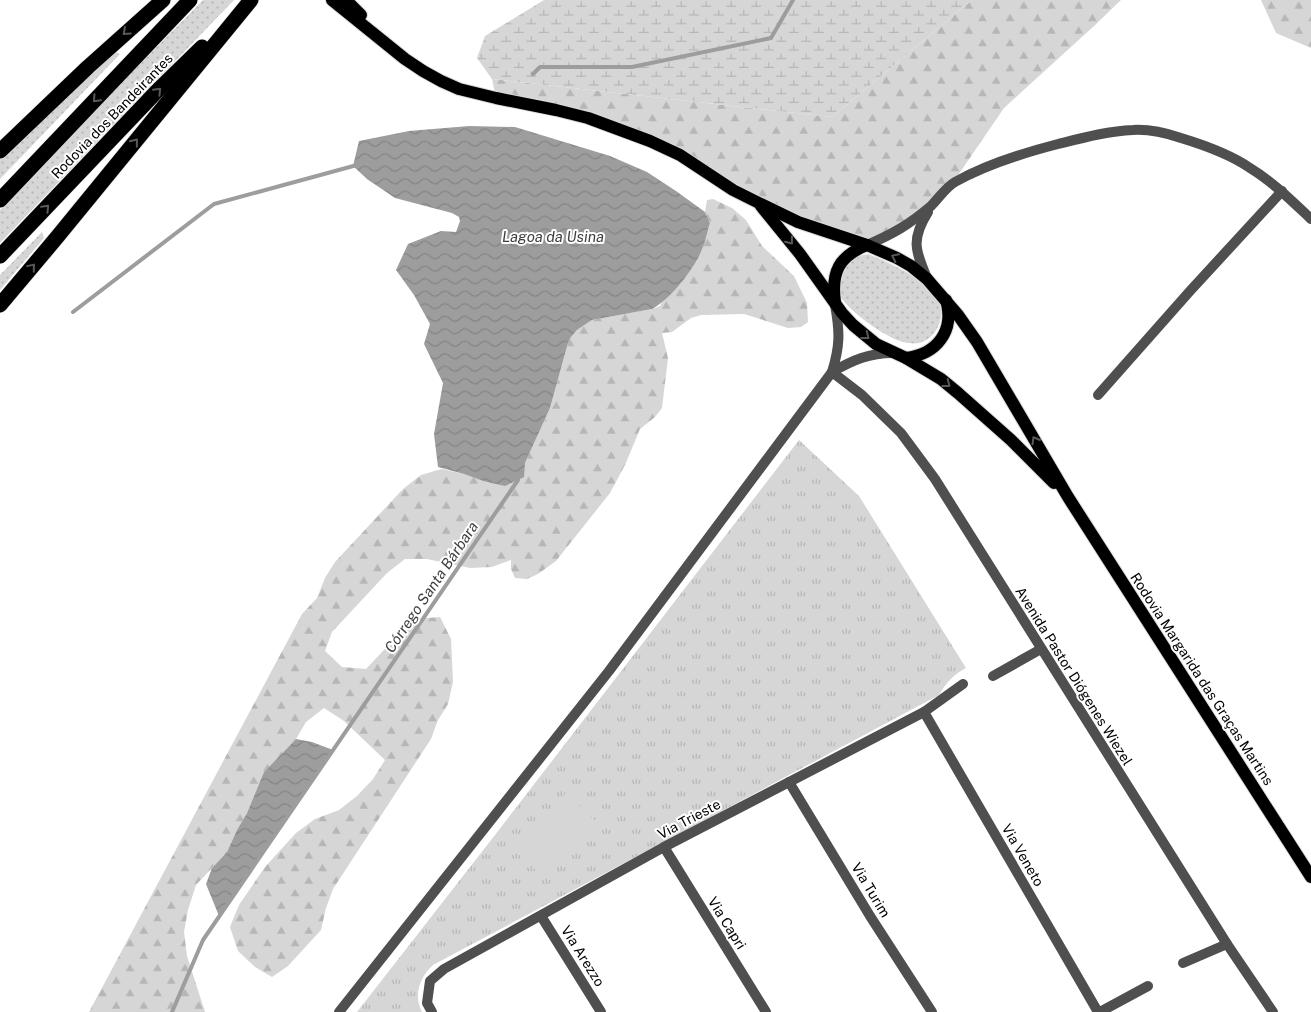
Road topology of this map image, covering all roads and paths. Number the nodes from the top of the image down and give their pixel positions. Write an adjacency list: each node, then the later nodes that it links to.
1 (163, 0): 7 (highway, one-way to 7)
2 (190, 0): 9 (highway, Rodovia dos Bandeirantes, one-way to 9)
3 (250, 0): 14 (highway, Rodovia dos Bandeirantes, one-way to 3); 18 (highway, one-way to 3)
4 (332, 0): 6 (main road, Rodovia Margarida das Graças Martins)
5 (346, 0): 6 (main road, Rodovia Margarida das Graças Martins)
6 (405, 59): 10 (main road, Rodovia Margarida das Graças Martins)
7 (0, 151)
8 (1282, 192): 11 (street); 12 (street); 22 (street)
9 (0, 200)
10 (759, 203): 13 (main road, Rodovia Margarida das Graças Martins); 17 (main road, Rodovia Margarida das Graças Martins, one-way to 17)
11 (934, 203): 13 (street); 15 (street)
12 (1311, 219)
13 (867, 245): 15 (main road, Rodovia Margarida das Graças Martins, one-way to 13); 17 (main road)
14 (0, 256)
15 (927, 279): 16 (main road, Rodovia Margarida das Graças Martins)
16 (945, 298): 20 (main road); 23 (main road, Rodovia Margarida das Graças Martins, one-way to 16)
17 (835, 302): 19 (main road, Rodovia Margarida das Graças Martins, one-way to 19); 21 (street)
18 (0, 305)
19 (893, 353): 20 (main road, Rodovia Margarida das Graças Martins); 21 (street)
20 (906, 358): 23 (main road, Rodovia Margarida das Graças Martins, one-way to 23)
21 (832, 372): 24 (street, Avenida Pastor Diógenes Wiezel); 35 (street)
22 (1098, 395)
23 (1068, 497): 30 (main road, Rodovia Margarida das Graças Martins)
24 (1041, 649): 25 (street); 32 (street, Avenida Pastor Diógenes Wiezel)
25 (992, 676)
26 (963, 684): 27 (street, Via Trieste)
27 (924, 712): 28 (street, Via Trieste); 40 (street, Via Veneto)
28 (789, 782): 29 (street, Via Trieste); 39 (street, Via Turim)
29 (664, 848): 31 (street, Via Trieste); 38 (street, Via Capri)
30 (1311, 876)
31 (541, 916): 36 (street, Via Trieste); 37 (street, Via Arezzo)
32 (1227, 944): 33 (street); 41 (street, Avenida Pastor Diógenes Wiezel)
33 (1183, 962)
34 (1148, 986): 40 (street)
35 (339, 1012)
36 (432, 1012)
37 (601, 1012)
38 (766, 1012)
39 (932, 1012)
40 (1099, 1012)
41 (1273, 1012)

